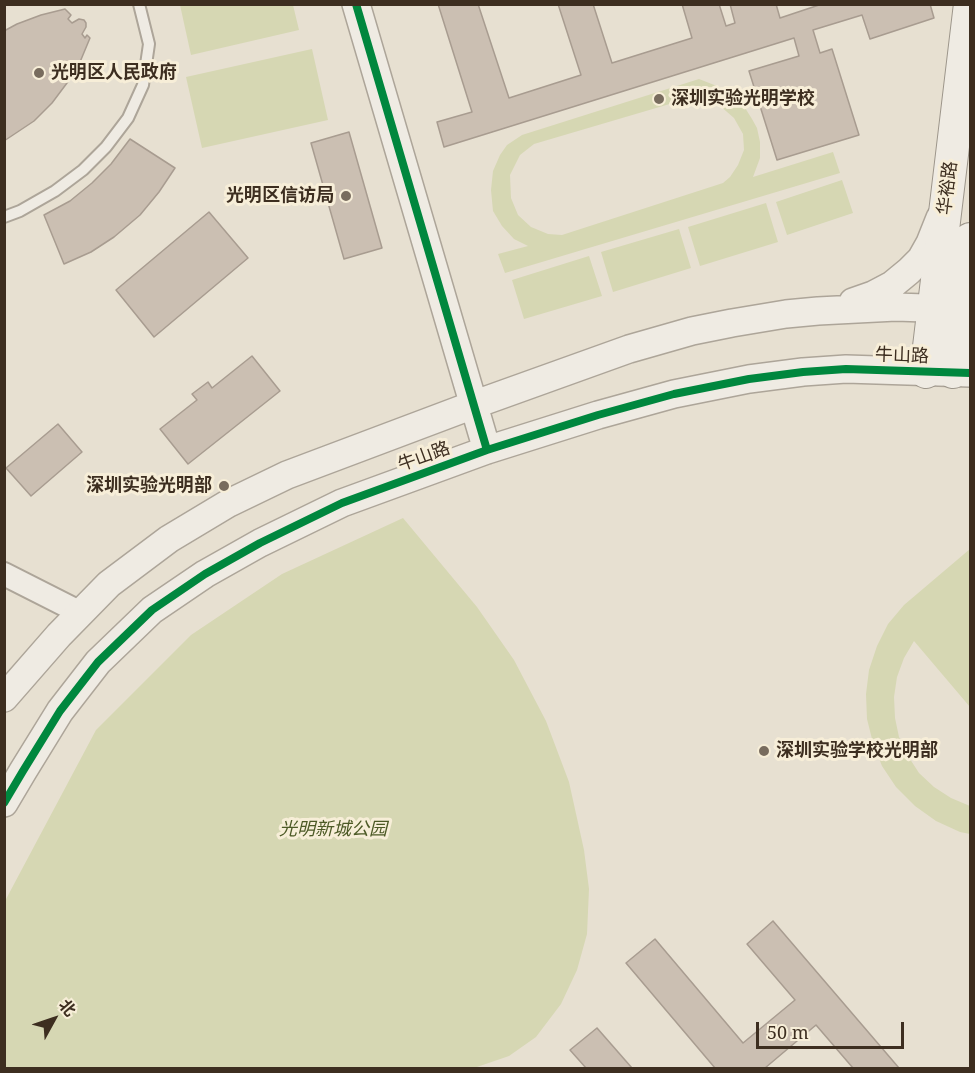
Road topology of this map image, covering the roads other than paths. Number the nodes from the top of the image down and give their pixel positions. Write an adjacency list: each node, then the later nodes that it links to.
1 (139, 4): 5 (lane)
2 (356, 4): 10 (street)
3 (969, 4): 4 (main road, 华裕路)
4 (947, 191): 7 (main road, 华裕路); 8 (street)
5 (4, 217)
6 (970, 239): 7 (main road, 华裕路)
7 (954, 309): 8 (street, 牛山路); 9 (main road, 华裕路)
8 (818, 311): 10 (street, 牛山路)
9 (950, 372): 11 (street, 牛山路)
10 (473, 405): 11 (street); 13 (street, 牛山路)
11 (487, 450): 15 (street, 牛山路)
12 (4, 574): 13 (street)
13 (81, 613): 14 (street, 牛山路)
14 (4, 699)
15 (4, 803)

